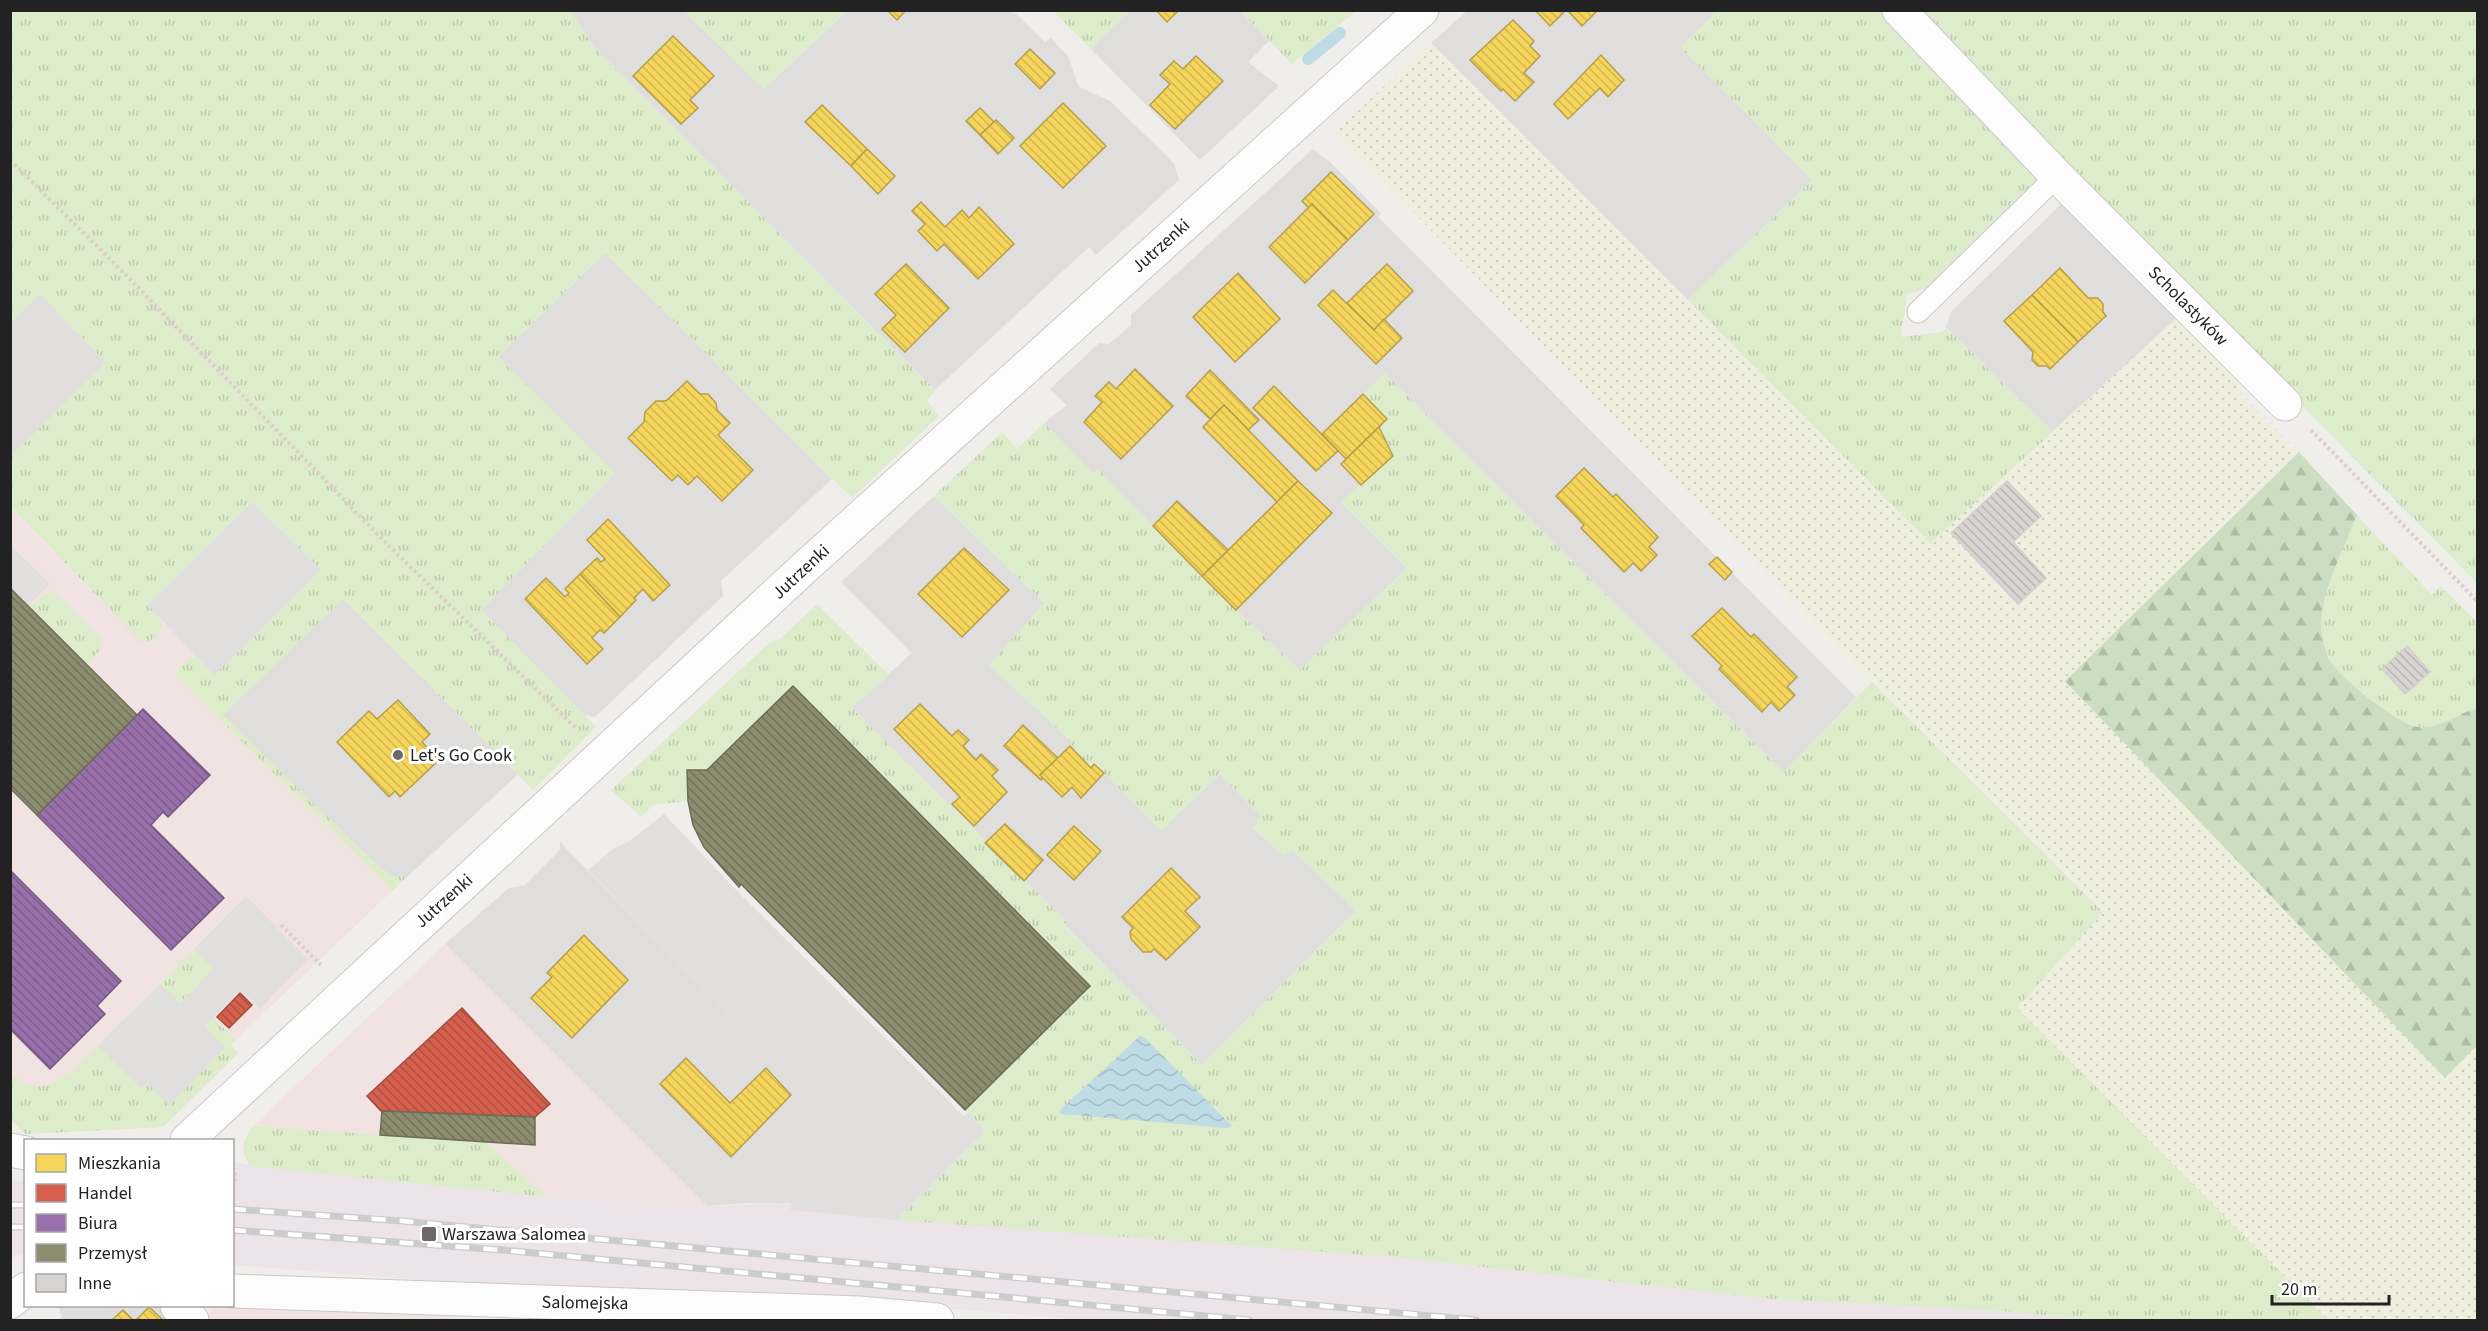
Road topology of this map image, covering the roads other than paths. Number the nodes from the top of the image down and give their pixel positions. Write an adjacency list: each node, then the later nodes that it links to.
1 (1422, 10): 6 (street, Jutrzenki)
2 (1899, 10): 3 (street, Scholastyków)
3 (2057, 176): 4 (lane); 5 (street, Scholastyków)
4 (1918, 312)
5 (2285, 404)
6 (188, 1139)
7 (24, 1291): 9 (street)
8 (234, 1291): 12 (street, Salomejska)
9 (10, 1302)
10 (179, 1307): 11 (street)
11 (192, 1320)
12 (937, 1320)

